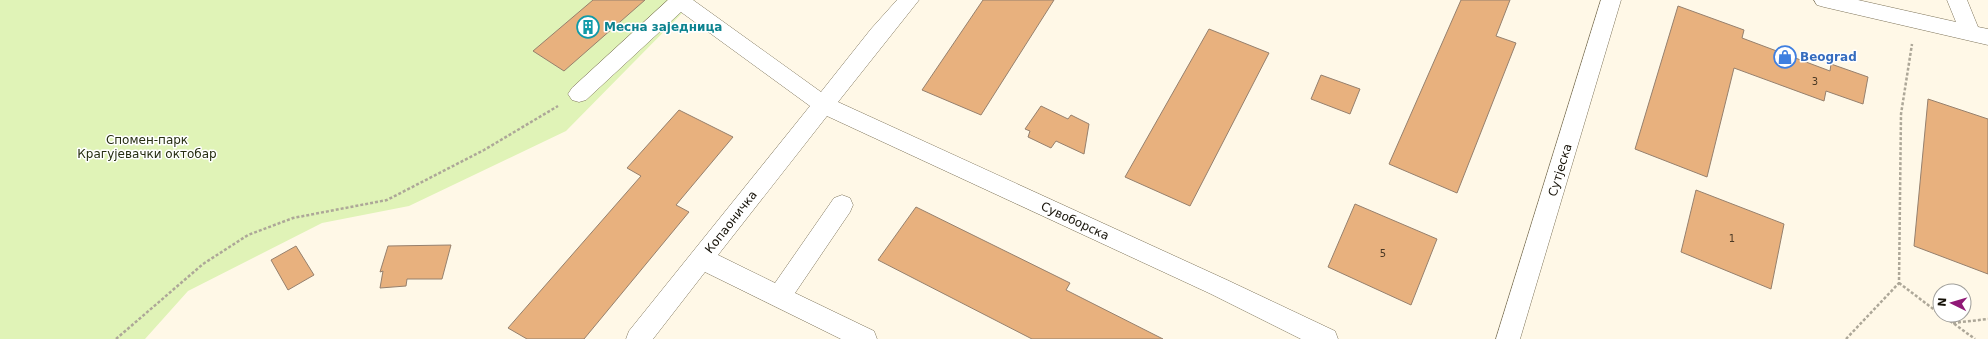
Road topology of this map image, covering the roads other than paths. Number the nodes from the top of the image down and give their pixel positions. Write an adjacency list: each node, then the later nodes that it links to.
1 (909, 0): 7 (street, Копаоничка)
2 (1612, 0): 14 (street, Сутјеска)
3 (1824, 0): 5 (street)
4 (1957, 0): 5 (street)
5 (1979, 35)
6 (579, 94): 7 (street)
7 (824, 105): 9 (street, Копаоничка); 13 (street, Сувоборска)
8 (842, 205): 10 (street)
9 (702, 259): 10 (street); 11 (street, Копаоничка)
10 (779, 297): 12 (street)
11 (638, 339)
12 (865, 339)
13 (1326, 339)
14 (1508, 339)

